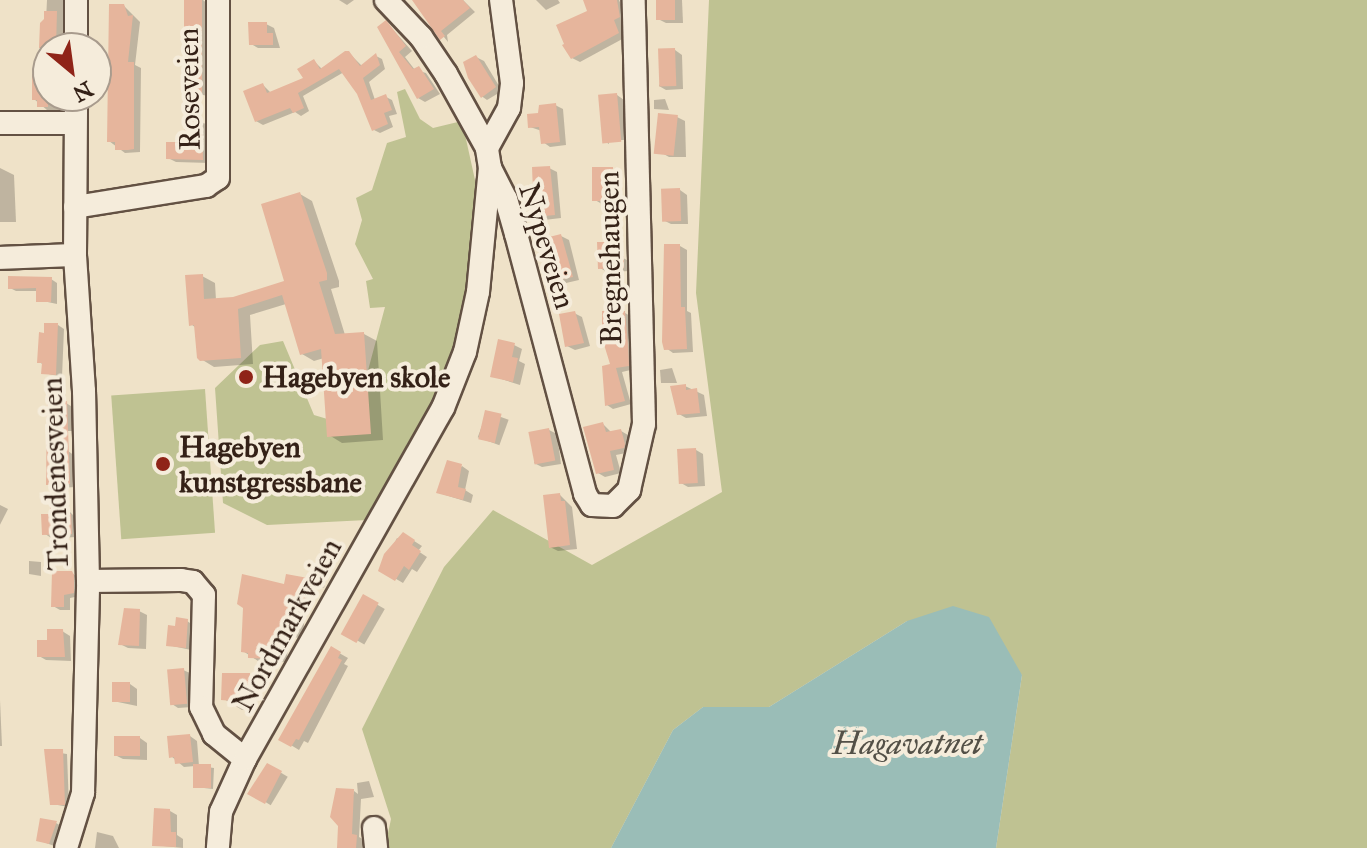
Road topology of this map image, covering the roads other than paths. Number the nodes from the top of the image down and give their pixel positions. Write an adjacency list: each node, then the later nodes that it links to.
1 (76, 0): 6 (street)
2 (218, 0): 11 (street, Roseveien)
3 (386, 0): 10 (street)
4 (501, 0): 10 (street)
5 (634, 0): 14 (street, Bregnehaugen)
6 (76, 32)
7 (75, 112): 9 (street, Trondenesveien)
8 (0, 123): 9 (street)
9 (75, 123): 11 (street, Trondenesveien)
10 (488, 158): 14 (street, Nypeveien); 16 (street, Nordmarkveien)
11 (75, 207): 12 (street, Trondenesveien)
12 (75, 255): 13 (street); 15 (street, Trondenesveien)
13 (0, 258)
14 (613, 506)
15 (88, 581): 16 (street); 17 (street, Trondenesveien)
16 (245, 759): 18 (street, Nordmarkveien)
17 (66, 848)
18 (218, 848)

